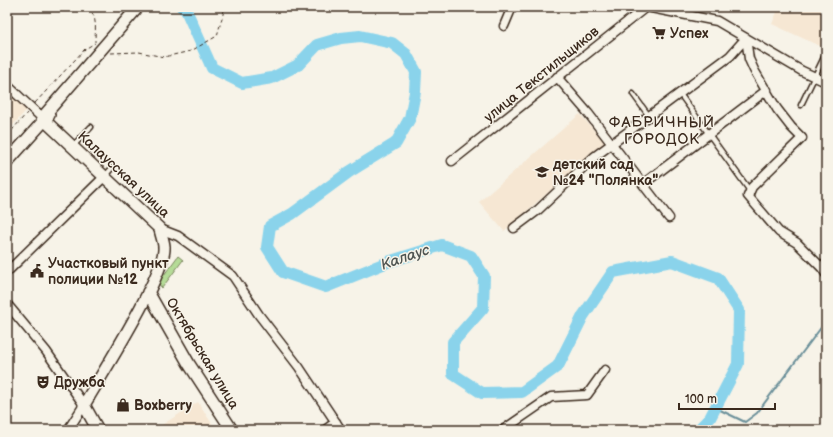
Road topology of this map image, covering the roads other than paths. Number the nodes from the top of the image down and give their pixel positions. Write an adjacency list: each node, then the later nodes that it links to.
1 (512, 7): 4 (street)
2 (646, 7): 5 (street); 7 (street, улица Текстильщиков)
3 (136, 9): 16 (main road)
4 (504, 26)
5 (746, 38): 8 (street); 11 (street); 13 (street)
6 (826, 53): 8 (lane)
7 (557, 76): 20 (street); 23 (street, улица Текстильщиков)
8 (815, 78): 9 (street); 14 (lane)
9 (826, 82)
10 (7, 85): 16 (street, Калаусская улица)
11 (768, 90): 18 (street); 27 (street)
12 (633, 94): 15 (lane)
13 (680, 94): 15 (street); 18 (lane)
14 (801, 105)
15 (649, 117): 20 (street)
16 (43, 118): 21 (main road, Калаусская улица); 22 (main road)
17 (91, 127): 21 (lane)
18 (710, 133): 26 (street); 27 (lane)
19 (7, 144): 22 (lane)
20 (611, 144): 26 (street); 29 (street)
21 (72, 147): 25 (main road, Калаусская улица)
22 (16, 152): 24 (main road)
23 (452, 161)
24 (7, 162)
25 (108, 173): 30 (main road, Калаусская улица); 31 (street)
26 (643, 184): 28 (street)
27 (750, 191): 32 (street)
28 (669, 218)
29 (514, 228)
30 (160, 229): 33 (main road); 37 (street, Калаусская улица)
31 (7, 272)
32 (826, 274)
33 (148, 292): 36 (main road); 40 (main road, Октябрьская улица)
34 (7, 304): 36 (street)
35 (604, 370): 43 (street)
36 (84, 405): 38 (street); 39 (main road)
37 (336, 422): 41 (street); 42 (street, Калаусская улица)
38 (68, 430)
39 (98, 430)
40 (232, 430)
41 (325, 430)
42 (341, 430)
43 (503, 430)

